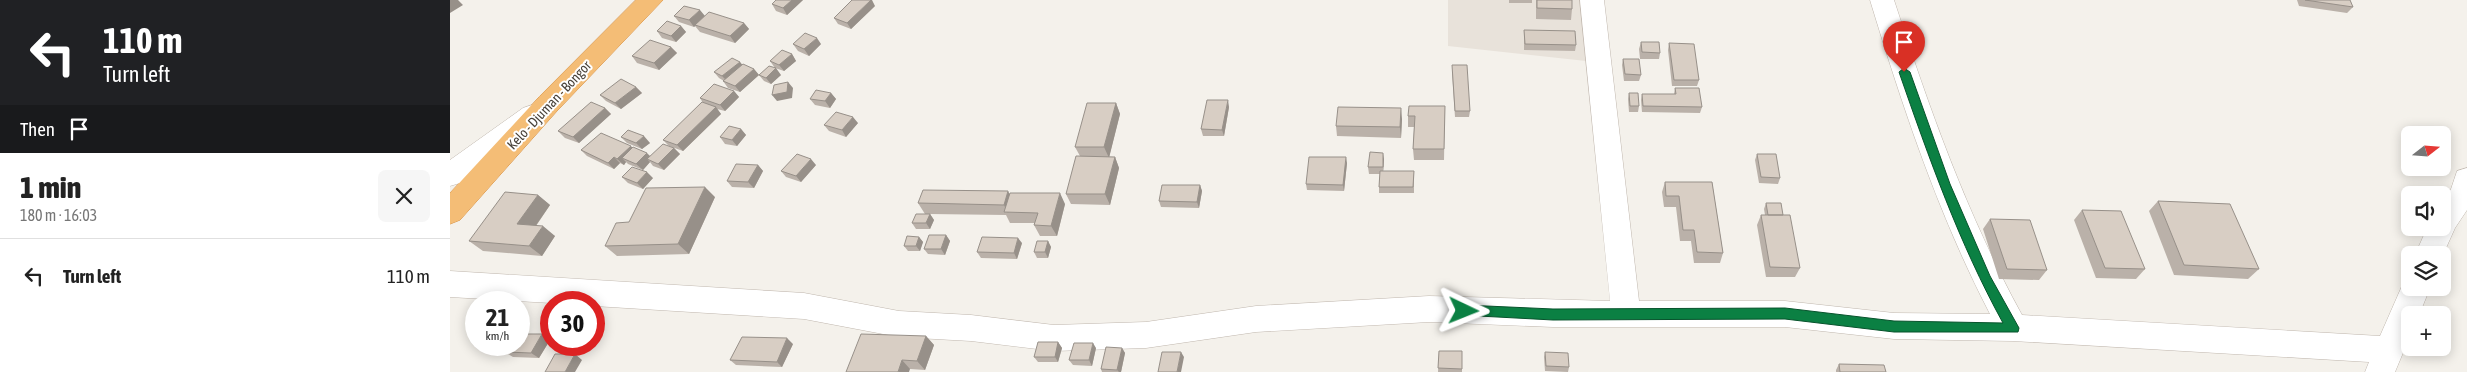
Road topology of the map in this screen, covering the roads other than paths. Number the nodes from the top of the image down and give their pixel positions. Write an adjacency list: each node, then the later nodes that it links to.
1 (651, 0): 4 (highway, Kelo - Djuman - Bongor)
2 (1592, 0): 11 (street)
3 (1882, 0): 12 (street)
4 (548, 104): 5 (street); 7 (highway, Kelo - Djuman - Bongor)
5 (450, 174)
6 (2467, 179): 8 (street)
7 (450, 212)
8 (2451, 212)
9 (450, 284): 11 (street)
10 (2412, 296): 13 (street)
11 (1626, 314): 12 (street)
12 (2013, 328): 13 (street)
13 (2385, 361)

